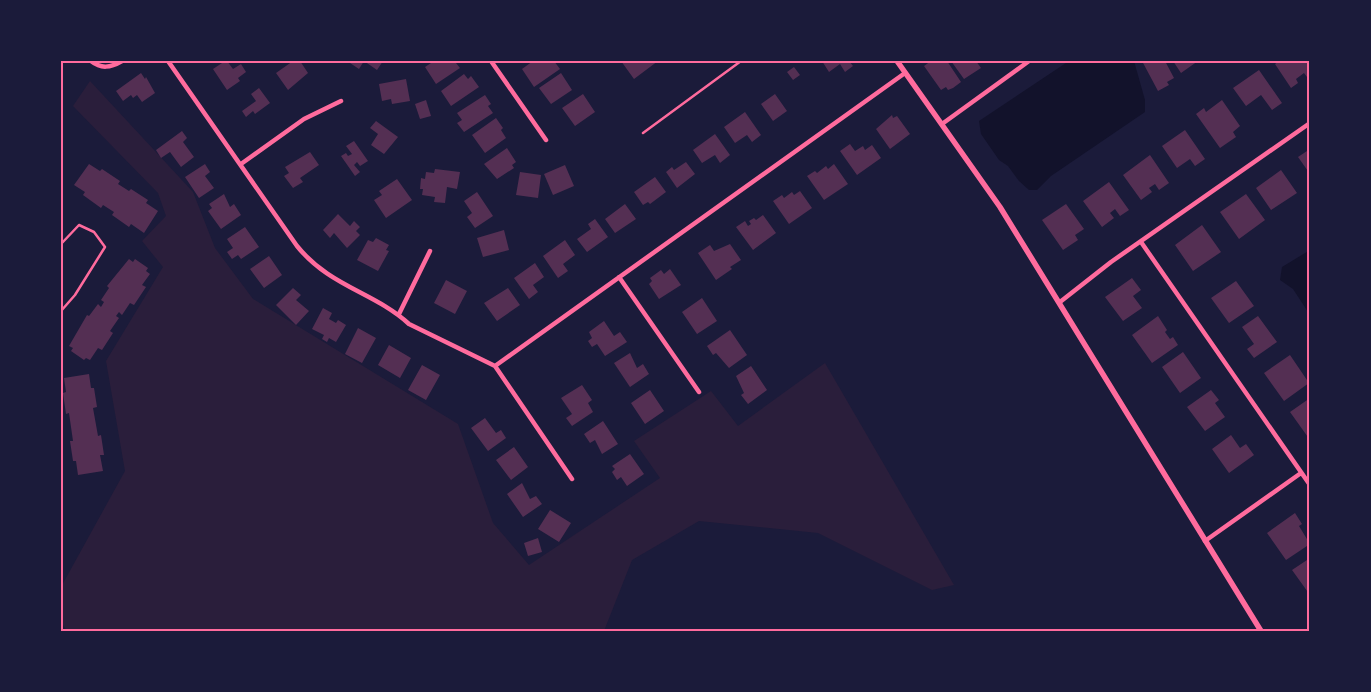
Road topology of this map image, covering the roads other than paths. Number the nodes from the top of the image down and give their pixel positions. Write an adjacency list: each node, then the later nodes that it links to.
1 (91, 61): 2 (street)
2 (122, 61)
3 (168, 61): 14 (street)
4 (491, 61): 13 (street)
5 (741, 61): 12 (lane)
6 (897, 61): 8 (street)
7 (1029, 61): 11 (street)
8 (905, 73): 11 (street); 18 (street)
9 (341, 102): 14 (street)
10 (1310, 123): 15 (street)
11 (942, 124): 19 (street)
12 (643, 133)
13 (546, 140)
14 (242, 164): 21 (street)
15 (1141, 242): 19 (street); 24 (street)
16 (61, 244): 20 (lane)
17 (430, 251): 21 (street)
18 (619, 277): 22 (street); 23 (street)
19 (1060, 302): 27 (street)
20 (61, 311)
21 (399, 314): 22 (street)
22 (495, 366): 25 (street)
23 (699, 392)
24 (1301, 473): 26 (street); 27 (street)
25 (572, 479)
26 (1310, 486)
27 (1205, 541): 28 (street)
28 (1261, 631)

